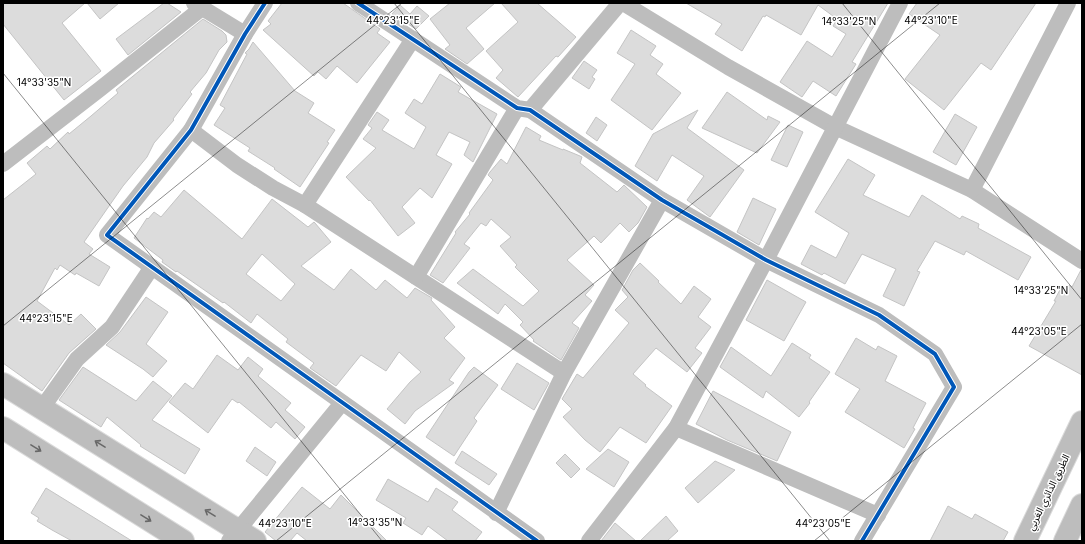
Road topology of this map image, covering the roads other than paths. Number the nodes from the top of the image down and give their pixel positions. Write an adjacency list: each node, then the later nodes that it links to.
1 (264, 3): 7 (street)
2 (358, 3): 8 (street)
3 (622, 3): 9 (street); 10 (street)
4 (900, 3): 10 (street)
5 (1068, 3): 13 (street)
6 (198, 5): 7 (street); 12 (street)
7 (245, 34): 11 (street)
8 (413, 38): 9 (street); 15 (street)
9 (524, 109): 14 (street); 19 (street)
10 (835, 127): 13 (street); 16 (street)
11 (190, 130): 15 (street); 18 (street)
12 (3, 164)
13 (972, 190): 17 (street)
14 (662, 200): 16 (street); 20 (street)
15 (304, 205): 19 (street)
16 (766, 260): 26 (street); 28 (street)
17 (1082, 261)
18 (152, 267): 22 (street); 23 (street)
19 (416, 277): 20 (street)
20 (564, 373): 27 (street)
21 (3, 384): 23 (main road)
22 (342, 403): 27 (street); 30 (street)
23 (42, 408): 30 (main road, one-way to 23)
24 (1082, 422): 35 (main road, الطريق الدائري الغربي)
25 (3, 428): 31 (main road, one-way to 31)
26 (676, 428): 28 (street); 33 (street)
27 (496, 513): 32 (street)
28 (878, 515): 34 (street)
29 (1080, 517): 36 (main road)
30 (241, 537)
31 (183, 541)
32 (537, 541)
33 (589, 541)
34 (862, 541)
35 (1025, 541)
36 (1065, 541)

